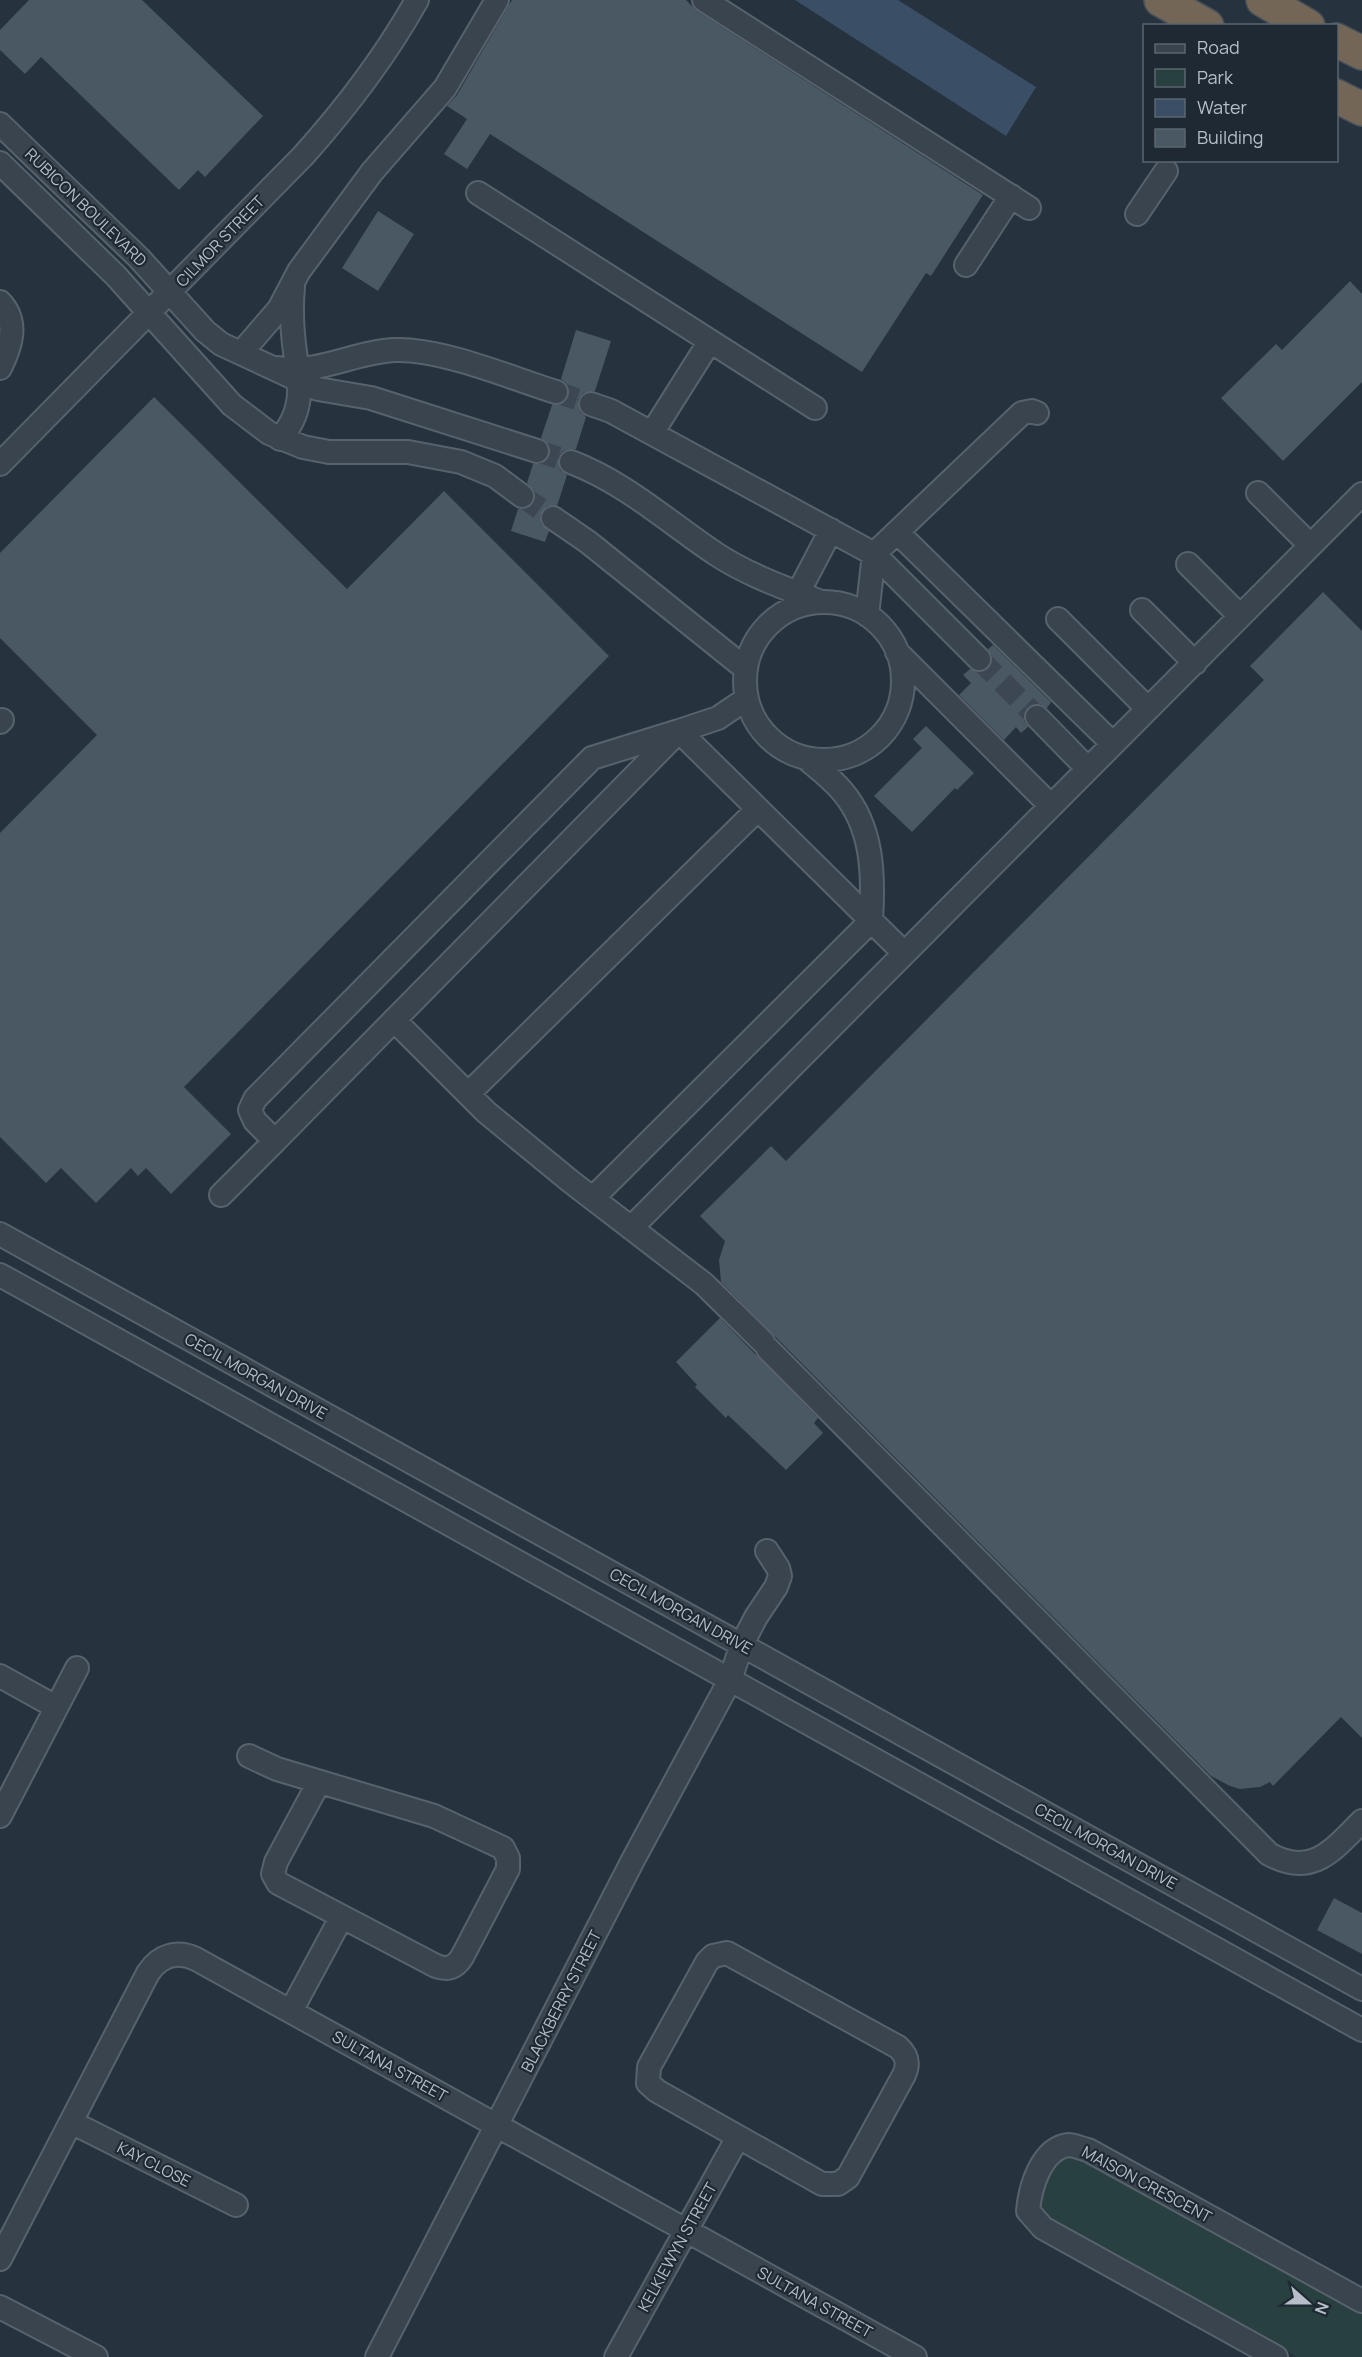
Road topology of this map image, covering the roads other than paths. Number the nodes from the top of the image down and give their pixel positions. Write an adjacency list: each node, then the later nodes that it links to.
1 (417, 0): 19 (street, CILMOR STREET)
2 (497, 0): 18 (street)
3 (704, 0): 17 (street)
4 (1161, 0): 6 (highway)
5 (1263, 0): 7 (highway)
6 (1203, 24)
7 (1305, 24)
8 (1338, 41): 9 (highway)
9 (1362, 53)
10 (1338, 97): 11 (highway)
11 (1362, 109)
12 (0, 124): 19 (street, RUBICON BOULEVARD)
13 (0, 163): 21 (street, RUBICON BOULEVARD)
14 (1166, 171): 16 (street)
15 (478, 193): 22 (street)
16 (1137, 214)
17 (966, 265)
18 (293, 284): 23 (street); 25 (street)
19 (171, 291): 21 (street, CILMOR STREET); 23 (street, RUBICON BOULEVARD)
20 (0, 302): 24 (street)
21 (150, 314): 31 (street, RUBICON BOULEVARD); 34 (street, CILMOR STREET)
22 (710, 341): 28 (street); 30 (street)
23 (241, 353): 25 (street, RUBICON BOULEVARD)
24 (0, 368)
25 (300, 376): 26 (street); 31 (street); 32 (street, RUBICON BOULEVARD)
26 (556, 392)
27 (591, 404): 30 (street)
28 (815, 408)
29 (1037, 413): 40 (street)
30 (651, 433): 39 (street)
31 (280, 439): 37 (street, RUBICON BOULEVARD)
32 (537, 451)
33 (572, 462): 44 (street)
34 (0, 464)
35 (1258, 493): 41 (street)
36 (1362, 494): 41 (street)
37 (522, 496)
38 (553, 518): 53 (street)
39 (831, 530): 42 (street); 44 (street)
40 (897, 532): 42 (street); 58 (street)
41 (1310, 545): 48 (street)
42 (874, 554): 47 (street); 51 (street)
43 (1188, 564): 48 (street)
44 (798, 593): 45 (street)
45 (821, 602): 47 (street); 53 (street)
46 (1142, 610): 52 (street)
47 (867, 615): 50 (street)
48 (1240, 616): 52 (street)
49 (1058, 619): 55 (street)
50 (897, 652): 59 (street); 61 (street)
51 (979, 659)
52 (1195, 663): 55 (street)
53 (746, 669): 54 (street)
54 (746, 699): 57 (street); 59 (street)
55 (1148, 709): 58 (street)
56 (1037, 717): 60 (street)
57 (679, 731): 62 (street); 65 (street); 67 (street)
58 (1113, 744): 60 (street)
59 (807, 759): 63 (street)
60 (1088, 769): 61 (street)
61 (1051, 806): 64 (street)
62 (758, 808): 63 (street); 66 (street)
63 (871, 921): 64 (street); 69 (street)
64 (904, 953): 70 (street)
65 (394, 1020): 66 (street); 67 (street)
66 (468, 1094): 69 (street)
67 (275, 1141): 68 (street)
68 (221, 1195)
69 (593, 1198): 70 (street)
70 (631, 1228): 82 (street)
71 (0, 1234): 74 (street, CECIL MORGAN DRIVE)
72 (0, 1275): 77 (street)
73 (767, 1551): 74 (street, BLACKBERRY STREET)
74 (742, 1644): 77 (street, BLACKBERRY STREET); 84 (street, CECIL MORGAN DRIVE)
75 (77, 1668): 78 (street)
76 (0, 1676): 78 (street)
77 (730, 1680): 86 (street); 88 (street, BLACKBERRY STREET)
78 (56, 1707): 81 (street)
79 (249, 1756): 80 (street)
80 (318, 1782): 83 (street); 83 (street)
81 (0, 1816)
82 (1362, 1821)
83 (341, 1918): 85 (street)
84 (1362, 1989)
85 (291, 2011): 87 (street, SULTANA STREET); 88 (street, SULTANA STREET)
86 (1362, 2030)
87 (72, 2122): 90 (street, KAY CLOSE); 92 (street, SULTANA STREET)
88 (497, 2126): 91 (street, SULTANA STREET); 96 (street, BLACKBERRY STREET)
89 (738, 2137): 89 (street); 91 (street, KELKIEWYN STREET)
90 (236, 2205)
91 (686, 2230): 97 (street, KELKIEWYN STREET); 98 (street, SULTANA STREET)
92 (0, 2259)
93 (1362, 2301): 99 (street, MAISON CRESCENT)
94 (0, 2307): 95 (street)
95 (96, 2357)
96 (377, 2357)
97 (616, 2357)
98 (915, 2357)
99 (1276, 2357)

